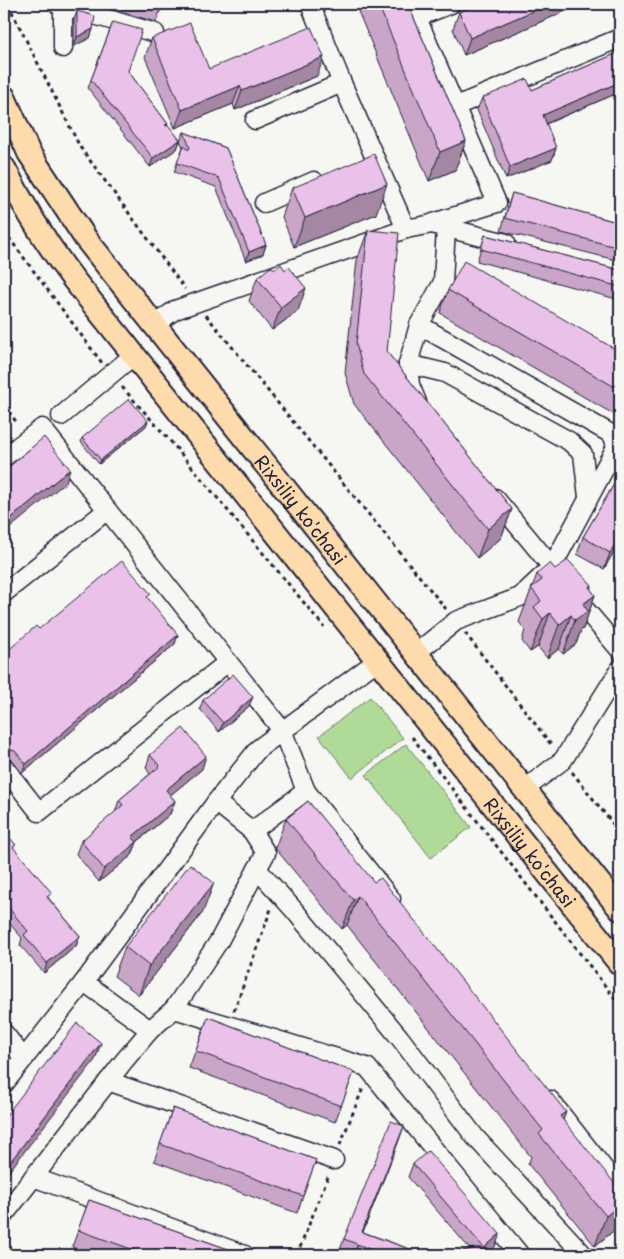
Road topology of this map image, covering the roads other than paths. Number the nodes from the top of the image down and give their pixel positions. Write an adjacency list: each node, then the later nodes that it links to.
1 (310, 4): 8 (street)
2 (451, 4): 4 (street)
3 (60, 5): 5 (street); 7 (street)
4 (414, 11): 10 (street)
5 (155, 33)
6 (620, 38): 10 (street)
7 (63, 48)
8 (342, 83): 11 (street); 12 (street)
9 (4, 97): 20 (main road, Rixsiliy ko'chasi)
10 (456, 106): 17 (street)
11 (255, 120)
12 (374, 155): 13 (street); 18 (street)
13 (355, 163)
14 (4, 168): 21 (main road, Rixsiliy ko'chasi)
15 (328, 175): 16 (street)
16 (264, 203)
17 (439, 225): 18 (street); 19 (street); 23 (street)
18 (406, 229): 22 (street)
19 (524, 247)
20 (101, 258): 21 (main road); 22 (main road, Rixsiliy ko'chasi)
21 (74, 280): 24 (main road, Rixsiliy ko'chasi)
22 (154, 325): 35 (main road, Rixsiliy ko'chasi)
23 (418, 326): 25 (street); 30 (street)
24 (134, 355): 27 (street); 36 (main road, Rixsiliy ko'chasi)
25 (408, 364): 26 (street); 30 (street)
26 (425, 414)
27 (61, 416)
28 (4, 457): 31 (street)
29 (482, 483): 32 (street)
30 (588, 497): 32 (street)
31 (106, 511): 33 (street); 37 (street)
32 (552, 567): 34 (street); 35 (street)
33 (4, 593)
34 (620, 650)
35 (416, 653): 41 (main road, Rixsiliy ko'chasi)
36 (378, 660): 39 (street); 47 (main road, Rixsiliy ko'chasi)
37 (228, 662): 39 (street); 40 (street)
38 (620, 669): 41 (street)
39 (282, 730): 42 (street); 43 (street)
40 (4, 767)
41 (525, 789): 46 (main road, Rixsiliy ko'chasi)
42 (306, 791): 44 (street); 49 (street)
43 (216, 802): 44 (street); 51 (street)
44 (252, 831): 45 (street)
45 (257, 869): 52 (street); 65 (street)
46 (600, 883): 47 (main road); 48 (main road, Rixsiliy ko'chasi)
47 (573, 905): 50 (main road, Rixsiliy ko'chasi)
48 (620, 909)
49 (405, 916)
50 (620, 964)
51 (84, 982): 53 (street); 55 (street)
52 (174, 1009): 53 (street); 64 (street)
53 (150, 1030): 56 (street)
54 (4, 1033): 55 (street)
55 (24, 1059): 57 (street)
56 (108, 1081): 59 (street); 60 (street)
57 (4, 1084)
58 (540, 1087): 61 (street)
59 (334, 1160)
60 (33, 1177): 62 (street); 63 (street)
61 (620, 1189)
62 (4, 1215)
63 (245, 1255)
64 (520, 1255)
65 (584, 1255)

